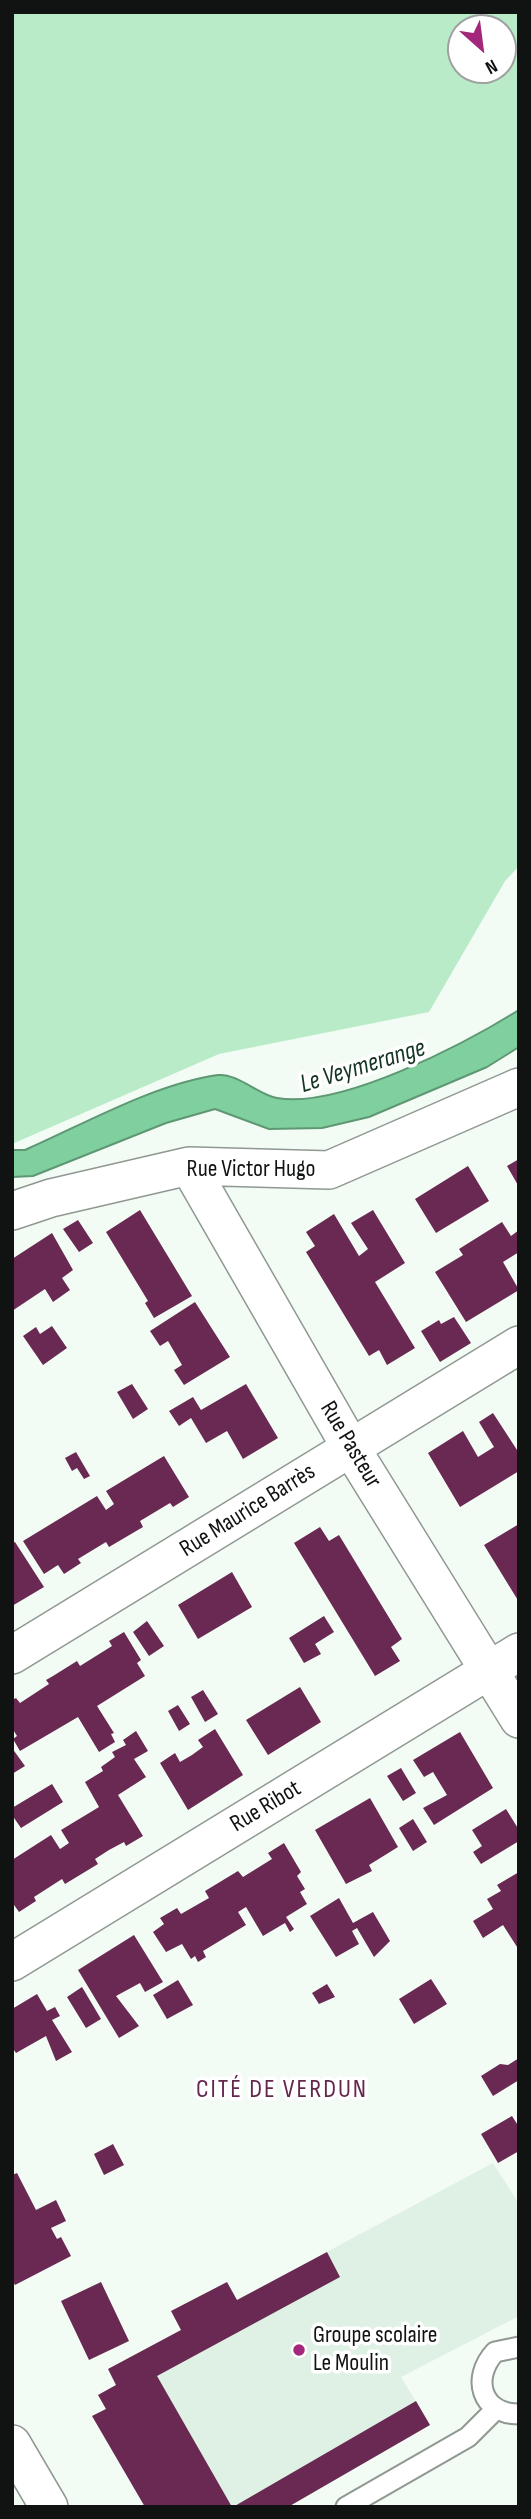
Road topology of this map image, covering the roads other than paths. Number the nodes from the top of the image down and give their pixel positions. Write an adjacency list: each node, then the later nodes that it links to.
1 (519, 1087): 2 (street, Rue Victor Hugo)
2 (189, 1166): 3 (street, Rue Victor Hugo); 5 (street, Rue Pasteur)
3 (12, 1211)
4 (519, 1345): 5 (street, Rue Maurice Barrès)
5 (351, 1448): 6 (street, Rue Maurice Barrès); 7 (street, Rue Pasteur)
6 (12, 1655)
7 (504, 1661): 8 (street, Rue Pasteur); 9 (street, Rue Ribot)
8 (519, 1719)
9 (12, 1962)
10 (519, 2347): 11 (lane)
11 (496, 2409): 12 (lane); 15 (lane)
12 (519, 2414)
13 (12, 2444): 14 (street)
14 (49, 2507)
15 (346, 2507)

